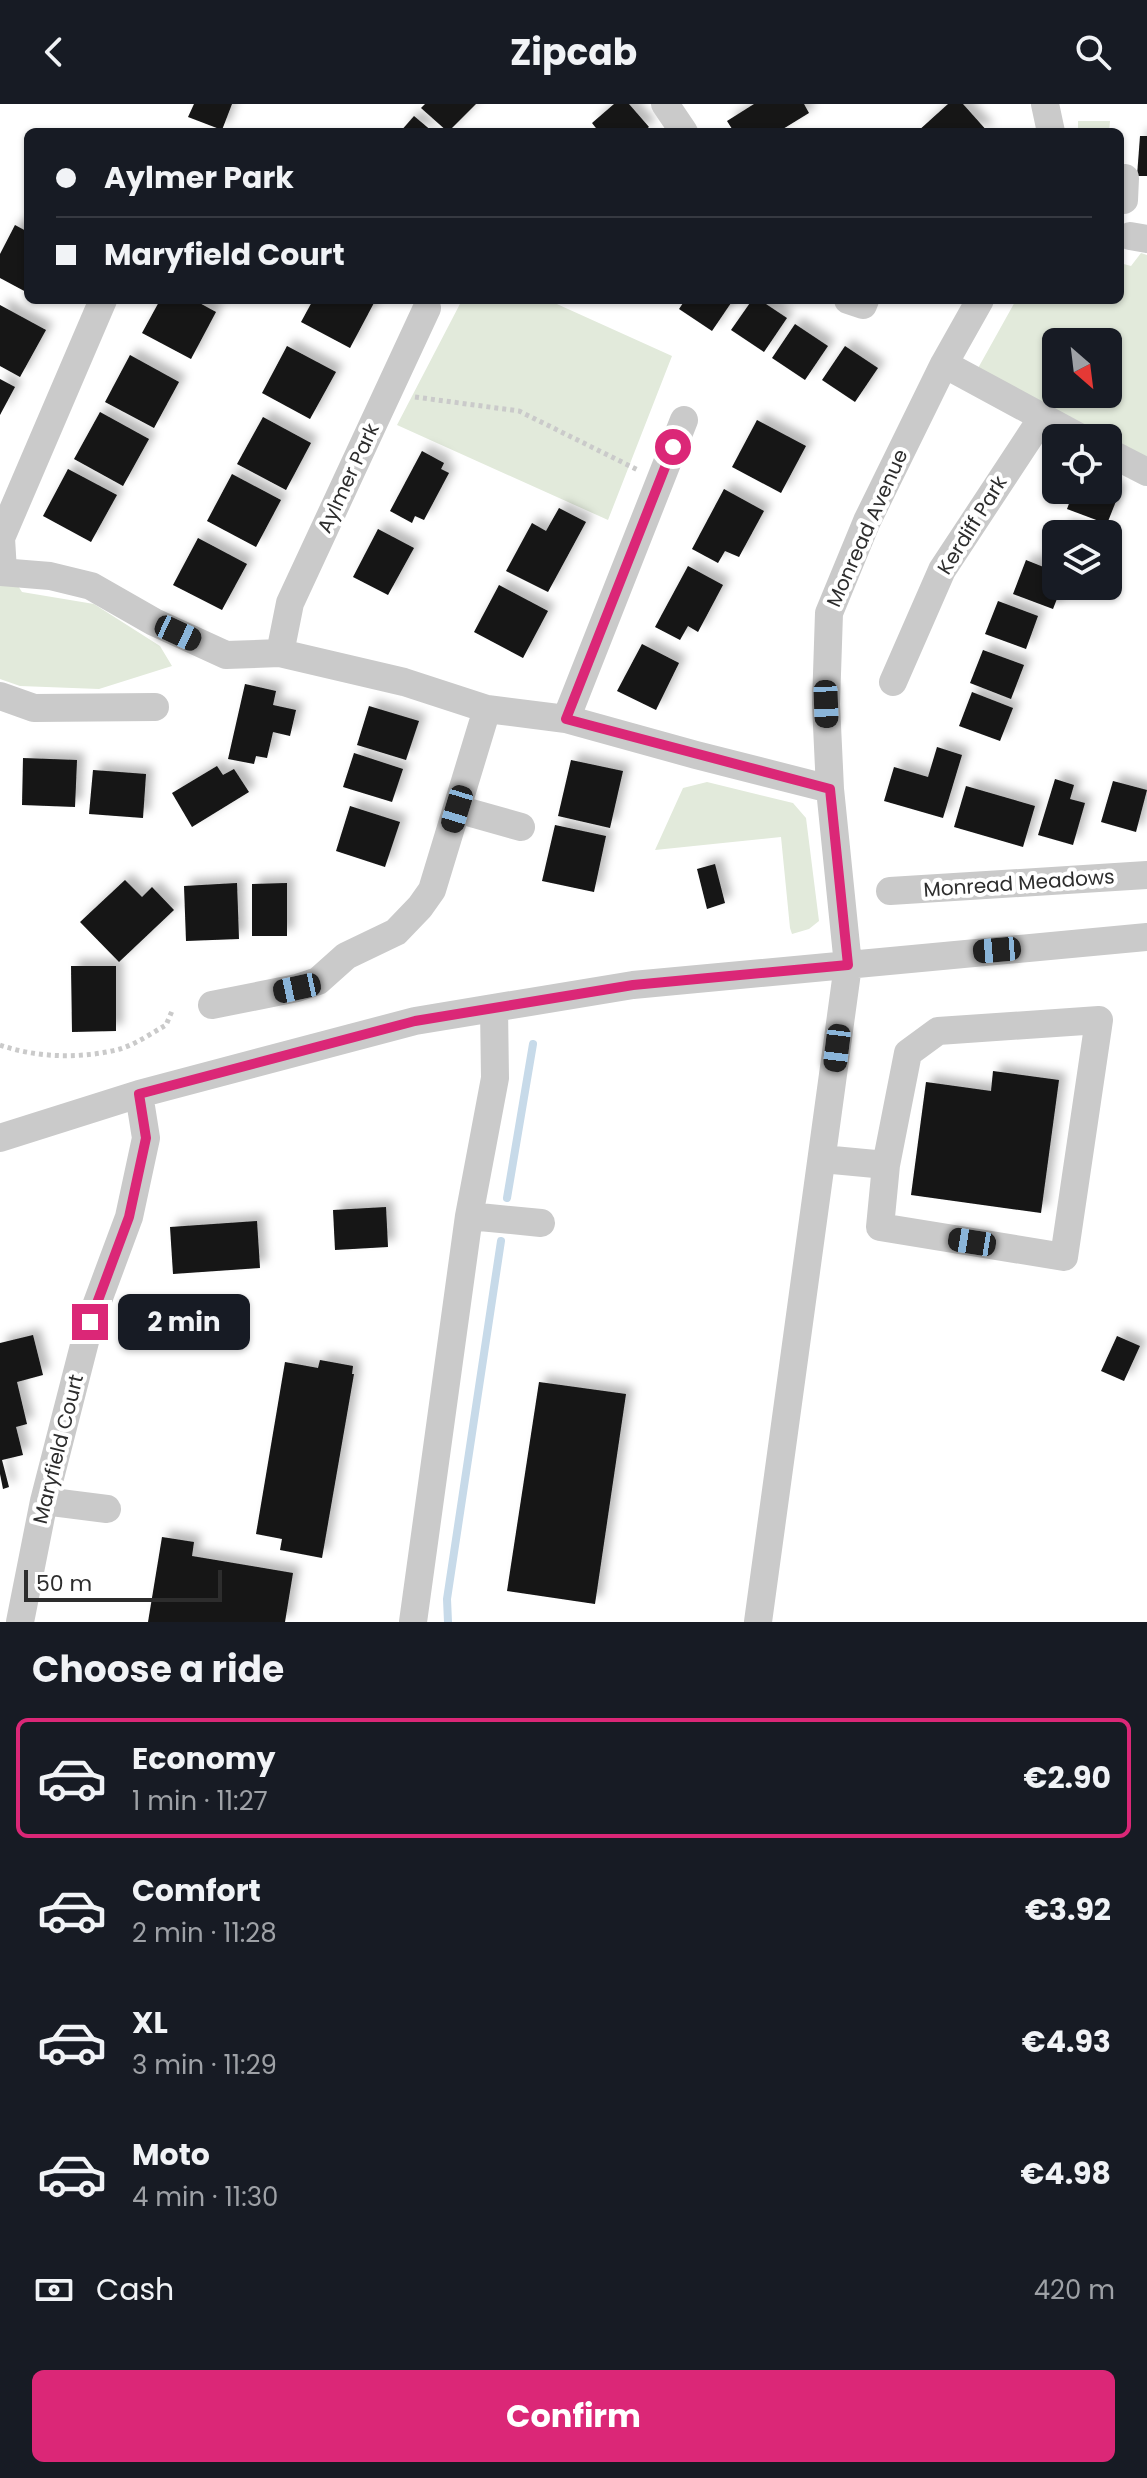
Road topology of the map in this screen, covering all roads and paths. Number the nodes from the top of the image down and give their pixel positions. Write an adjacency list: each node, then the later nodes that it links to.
1 (665, 104): 3 (street)
2 (1045, 104): 4 (street)
3 (681, 128)
4 (1050, 128)
5 (101, 304): 16 (street)
6 (978, 304): 8 (street, Monread Avenue)
7 (427, 308): 17 (street, Aylmer Park)
8 (944, 364): 10 (street); 23 (street, Monread Avenue)
9 (405, 395): 14 (path)
10 (1042, 418): 12 (street); 18 (street, Kerdiff Park)
11 (684, 420): 22 (street)
12 (1054, 424)
13 (1122, 459): 15 (street)
14 (639, 471)
15 (1147, 472)
16 (2, 571): 17 (street)
17 (280, 653): 21 (street)
18 (893, 682)
19 (0, 696): 20 (street)
20 (155, 707)
21 (487, 709): 22 (street); 24 (street)
22 (566, 719): 23 (street)
23 (830, 789): 29 (street, Monread Avenue)
24 (457, 809): 25 (street); 30 (street)
25 (521, 827)
26 (1147, 875): 27 (street, Monread Meadows)
27 (890, 891)
28 (1147, 937): 29 (street)
29 (848, 965): 31 (street); 36 (street, Monread Avenue)
30 (212, 1005)
31 (494, 1008): 34 (street); 38 (street)
32 (172, 1011): 33 (path)
33 (0, 1045)
34 (139, 1094): 35 (street); 40 (street, Maryfield Court)
35 (0, 1138)
36 (822, 1159): 37 (street); 44 (street, Monread Avenue)
37 (886, 1165): 37 (street)
38 (469, 1216): 39 (street); 43 (street)
39 (541, 1223)
40 (44, 1501): 41 (street); 42 (street, Maryfield Court)
41 (107, 1509)
42 (20, 1622)
43 (413, 1622)
44 (758, 1622)

